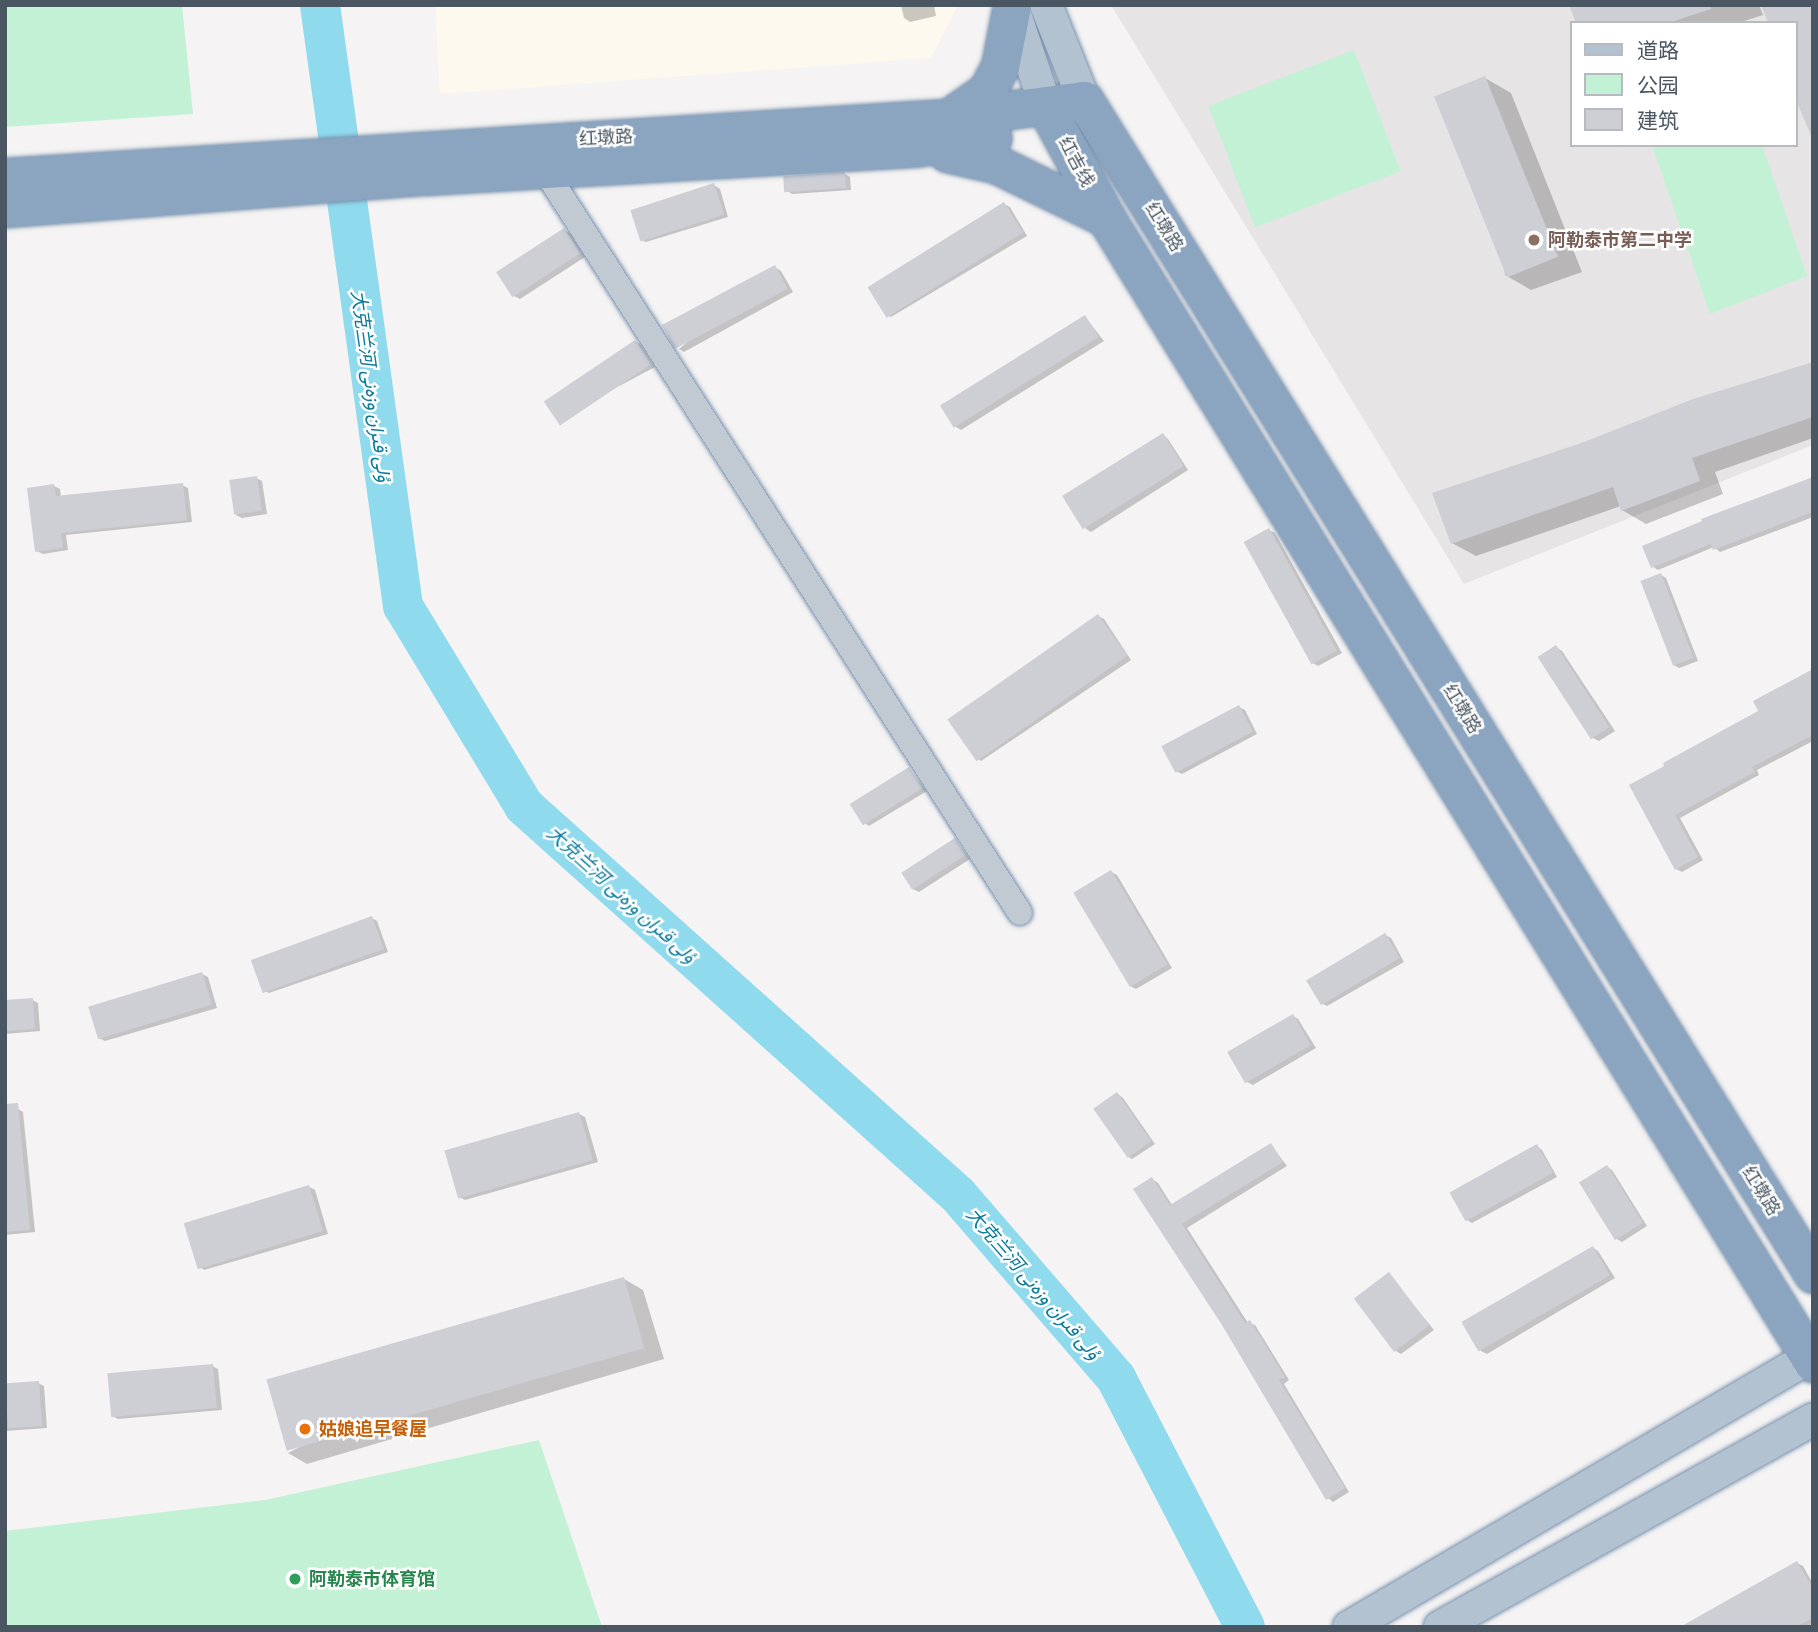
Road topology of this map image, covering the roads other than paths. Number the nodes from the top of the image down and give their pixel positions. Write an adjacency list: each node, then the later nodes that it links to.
1 (1012, 5): 4 (highway); 5 (main road)
2 (1046, 5): 3 (main road)
3 (1093, 113): 5 (highway); 14 (highway, 红墩路)
4 (948, 118): 5 (highway, 红墩路); 7 (highway, 红墩路)
5 (1053, 119): 6 (highway); 12 (highway, 红吉线)
6 (919, 147): 8 (highway, 红墩路); 12 (highway)
7 (420, 163): 8 (highway, 红墩路); 10 (highway, 红墩路)
8 (544, 169): 13 (street)
9 (5, 177): 10 (highway, 红墩路)
10 (207, 178): 11 (highway, 红墩路)
11 (5, 208)
12 (1106, 218): 15 (highway)
13 (1020, 913)
14 (1813, 1274)
15 (1811, 1358): 17 (main road)
16 (1813, 1419): 18 (main road)
17 (1349, 1627)
18 (1440, 1627)

